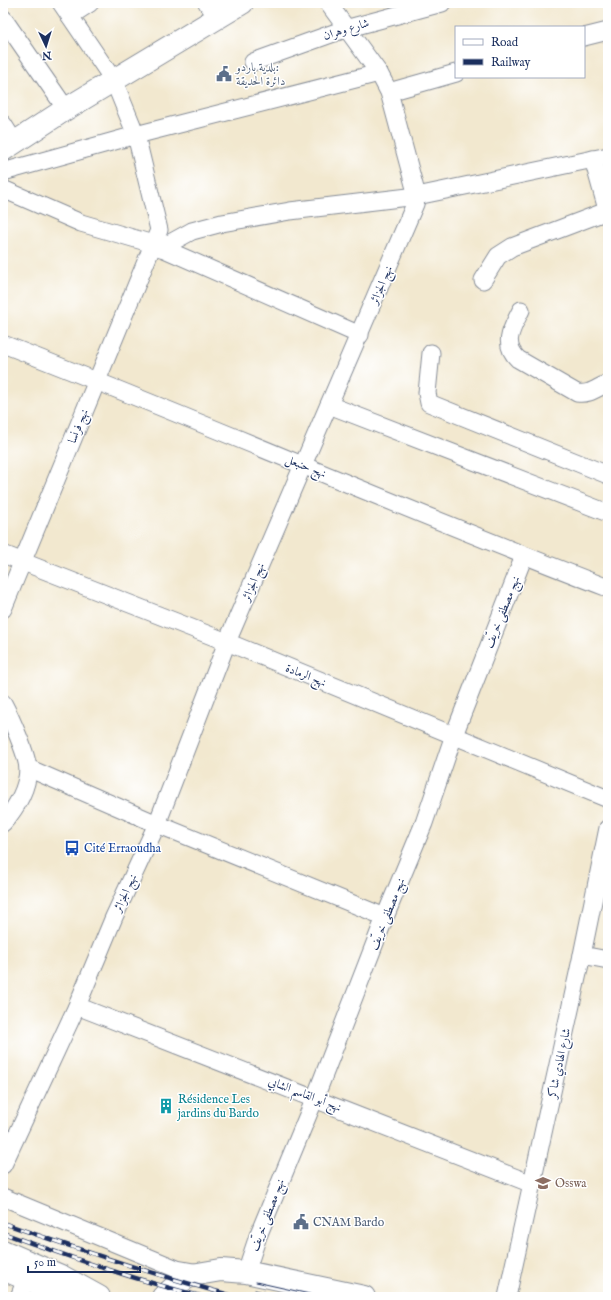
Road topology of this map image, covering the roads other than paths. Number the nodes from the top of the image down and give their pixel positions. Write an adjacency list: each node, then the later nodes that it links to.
1 (90, 3): 5 (street)
2 (242, 3): 6 (main road)
3 (328, 3): 8 (street)
4 (442, 3): 8 (street, شارع وهران)
5 (66, 10): 14 (street, نهج فرنسا)
6 (212, 10): 14 (main road)
7 (3, 18): 16 (street)
8 (345, 28): 11 (street, شارع وهران); 12 (street)
9 (608, 31): 10 (street)
10 (585, 37)
11 (253, 62)
12 (378, 73): 15 (street); 18 (street)
13 (455, 73): 15 (street)
14 (114, 81): 16 (main road); 18 (street, نهج فرنسا)
15 (389, 92): 23 (street)
16 (66, 109): 19 (main road)
17 (3, 124): 19 (street)
18 (136, 135): 21 (street); 25 (street, نهج فرنسا)
19 (9, 146)
20 (600, 158): 23 (street); 24 (street)
21 (3, 172)
22 (3, 189): 25 (street)
23 (417, 196): 25 (street); 28 (street, نهج الجزائر)
24 (607, 212): 26 (street)
25 (157, 246): 28 (street); 31 (street, نهج فرنسا)
26 (483, 280)
27 (521, 310): 32 (street)
28 (360, 334): 33 (street, نهج الجزائر)
29 (3, 344): 31 (street, نهج حنبعل)
30 (431, 353): 35 (street)
31 (97, 381): 34 (street, نهج حنبعل); 39 (street, نهج فرنسا)
32 (608, 383)
33 (330, 405): 34 (street, نهج الجزائر); 36 (street)
34 (304, 465): 38 (street, نهج حنبعل); 42 (street, نهج الجزائر)
35 (608, 475)
36 (608, 513)
37 (3, 554): 39 (street, نهج الرمادة)
38 (524, 556): 40 (street, نهج حنبعل); 44 (street, نهج مصطفى خريّف)
39 (22, 562): 41 (street, نهج فرنسا); 42 (street, نهج الرمادة)
40 (608, 588)
41 (3, 609)
42 (227, 642): 44 (street, نهج الرمادة); 48 (street, نهج الجزائر)
43 (3, 703): 45 (street)
44 (454, 735): 46 (street, نهج الرمادة); 50 (street, نهج مصطفى خريّف)
45 (28, 768): 47 (street); 48 (street)
46 (608, 799)
47 (3, 823)
48 (156, 824): 50 (street); 53 (street, نهج الجزائر)
49 (608, 828): 51 (street, شارع الهادي شاكر)
50 (385, 917): 54 (street, نهج مصطفى خريّف)
51 (582, 955): 52 (street); 56 (street, شارع الهادي شاكر)
52 (608, 960)
53 (77, 1006): 54 (street, نهج أبو القاسم الشابي); 55 (street, نهج الجزائر)
54 (315, 1098): 56 (street, نهج أبو القاسم الشابي); 60 (street, نهج مصطفى خريّف)
55 (3, 1166)
56 (532, 1184): 67 (street, شارع الهادي شاكر)
57 (3, 1197): 61 (street)
58 (3, 1251): 64 (main road)
59 (3, 1269): 62 (main road)
60 (246, 1272): 61 (main road); 66 (main road)
61 (199, 1273): 65 (main road)
62 (23, 1288): 63 (main road)
63 (69, 1297)
64 (99, 1297)
65 (163, 1297)
66 (364, 1297)
67 (507, 1297)

